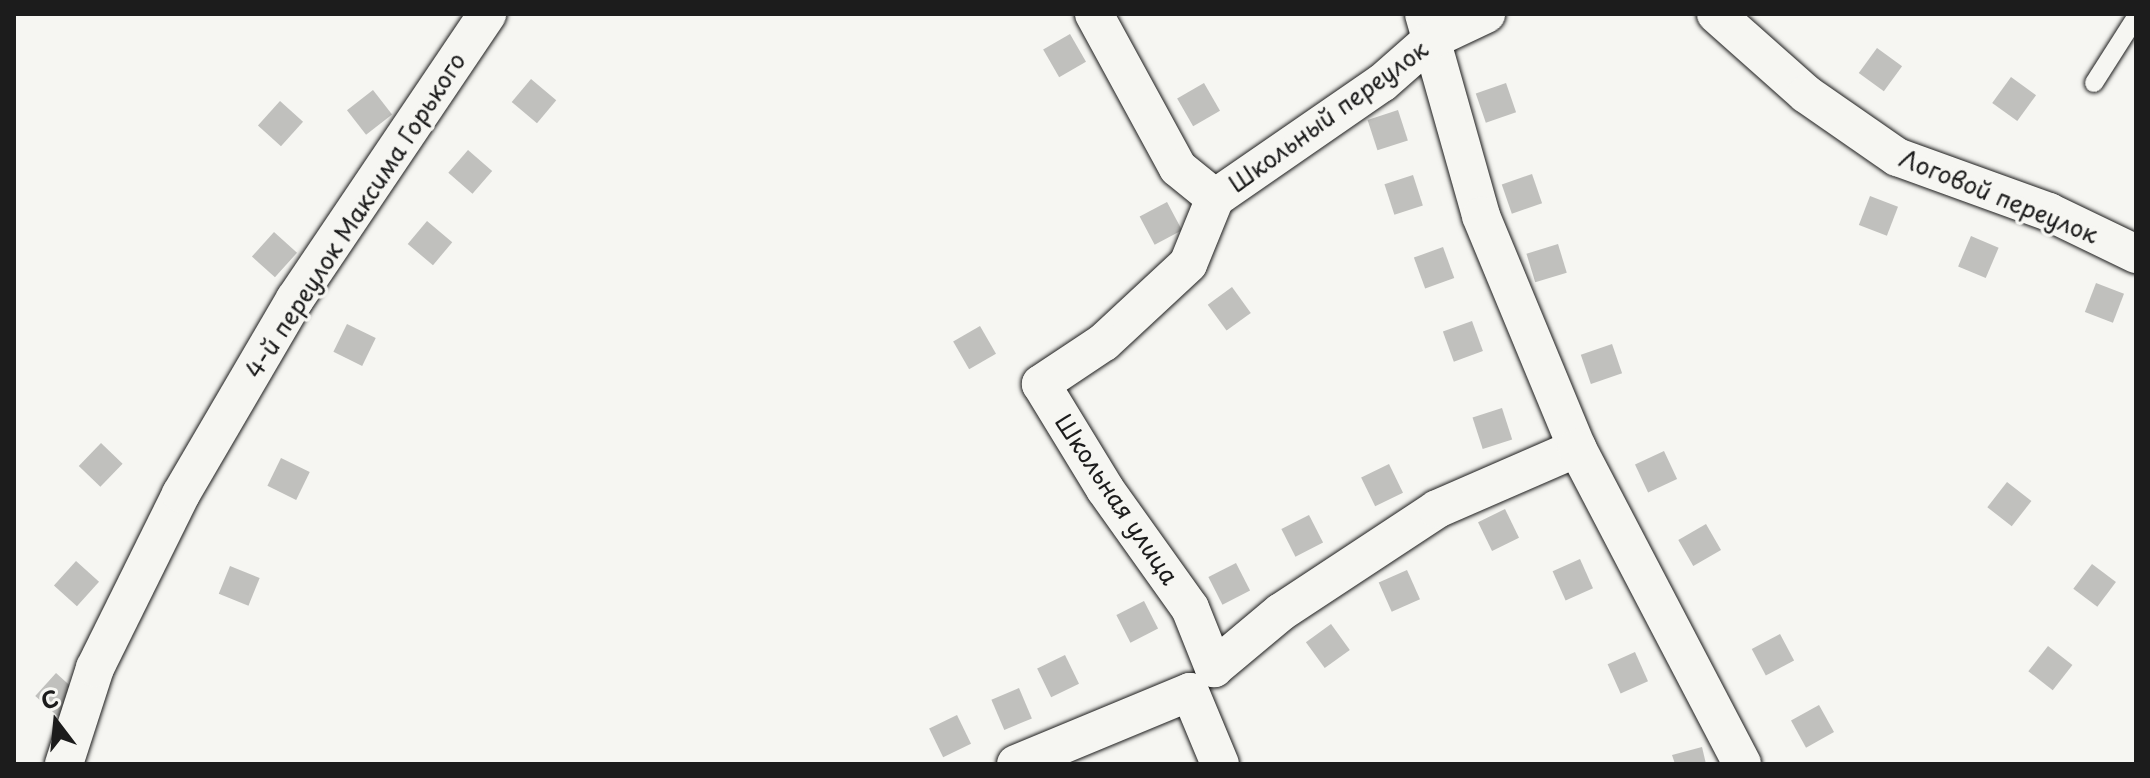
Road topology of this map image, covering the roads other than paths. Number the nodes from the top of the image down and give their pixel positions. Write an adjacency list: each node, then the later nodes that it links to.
1 (487, 14): 12 (street, 4-й переулок Максима Горького)
2 (1094, 14): 8 (street)
3 (1486, 14): 6 (street, Школьный переулок)
4 (1716, 14): 9 (street, Логовой переулок)
5 (2136, 17): 7 (lane)
6 (1427, 27): 8 (street, Школьный переулок); 10 (street)
7 (2094, 83)
8 (1215, 198): 11 (street, Школьная улица)
9 (2136, 254)
10 (1577, 448): 11 (street); 15 (street)
11 (1202, 680): 13 (street); 14 (street)
12 (64, 764)
13 (1016, 764)
14 (1220, 764)
15 (1742, 764)

